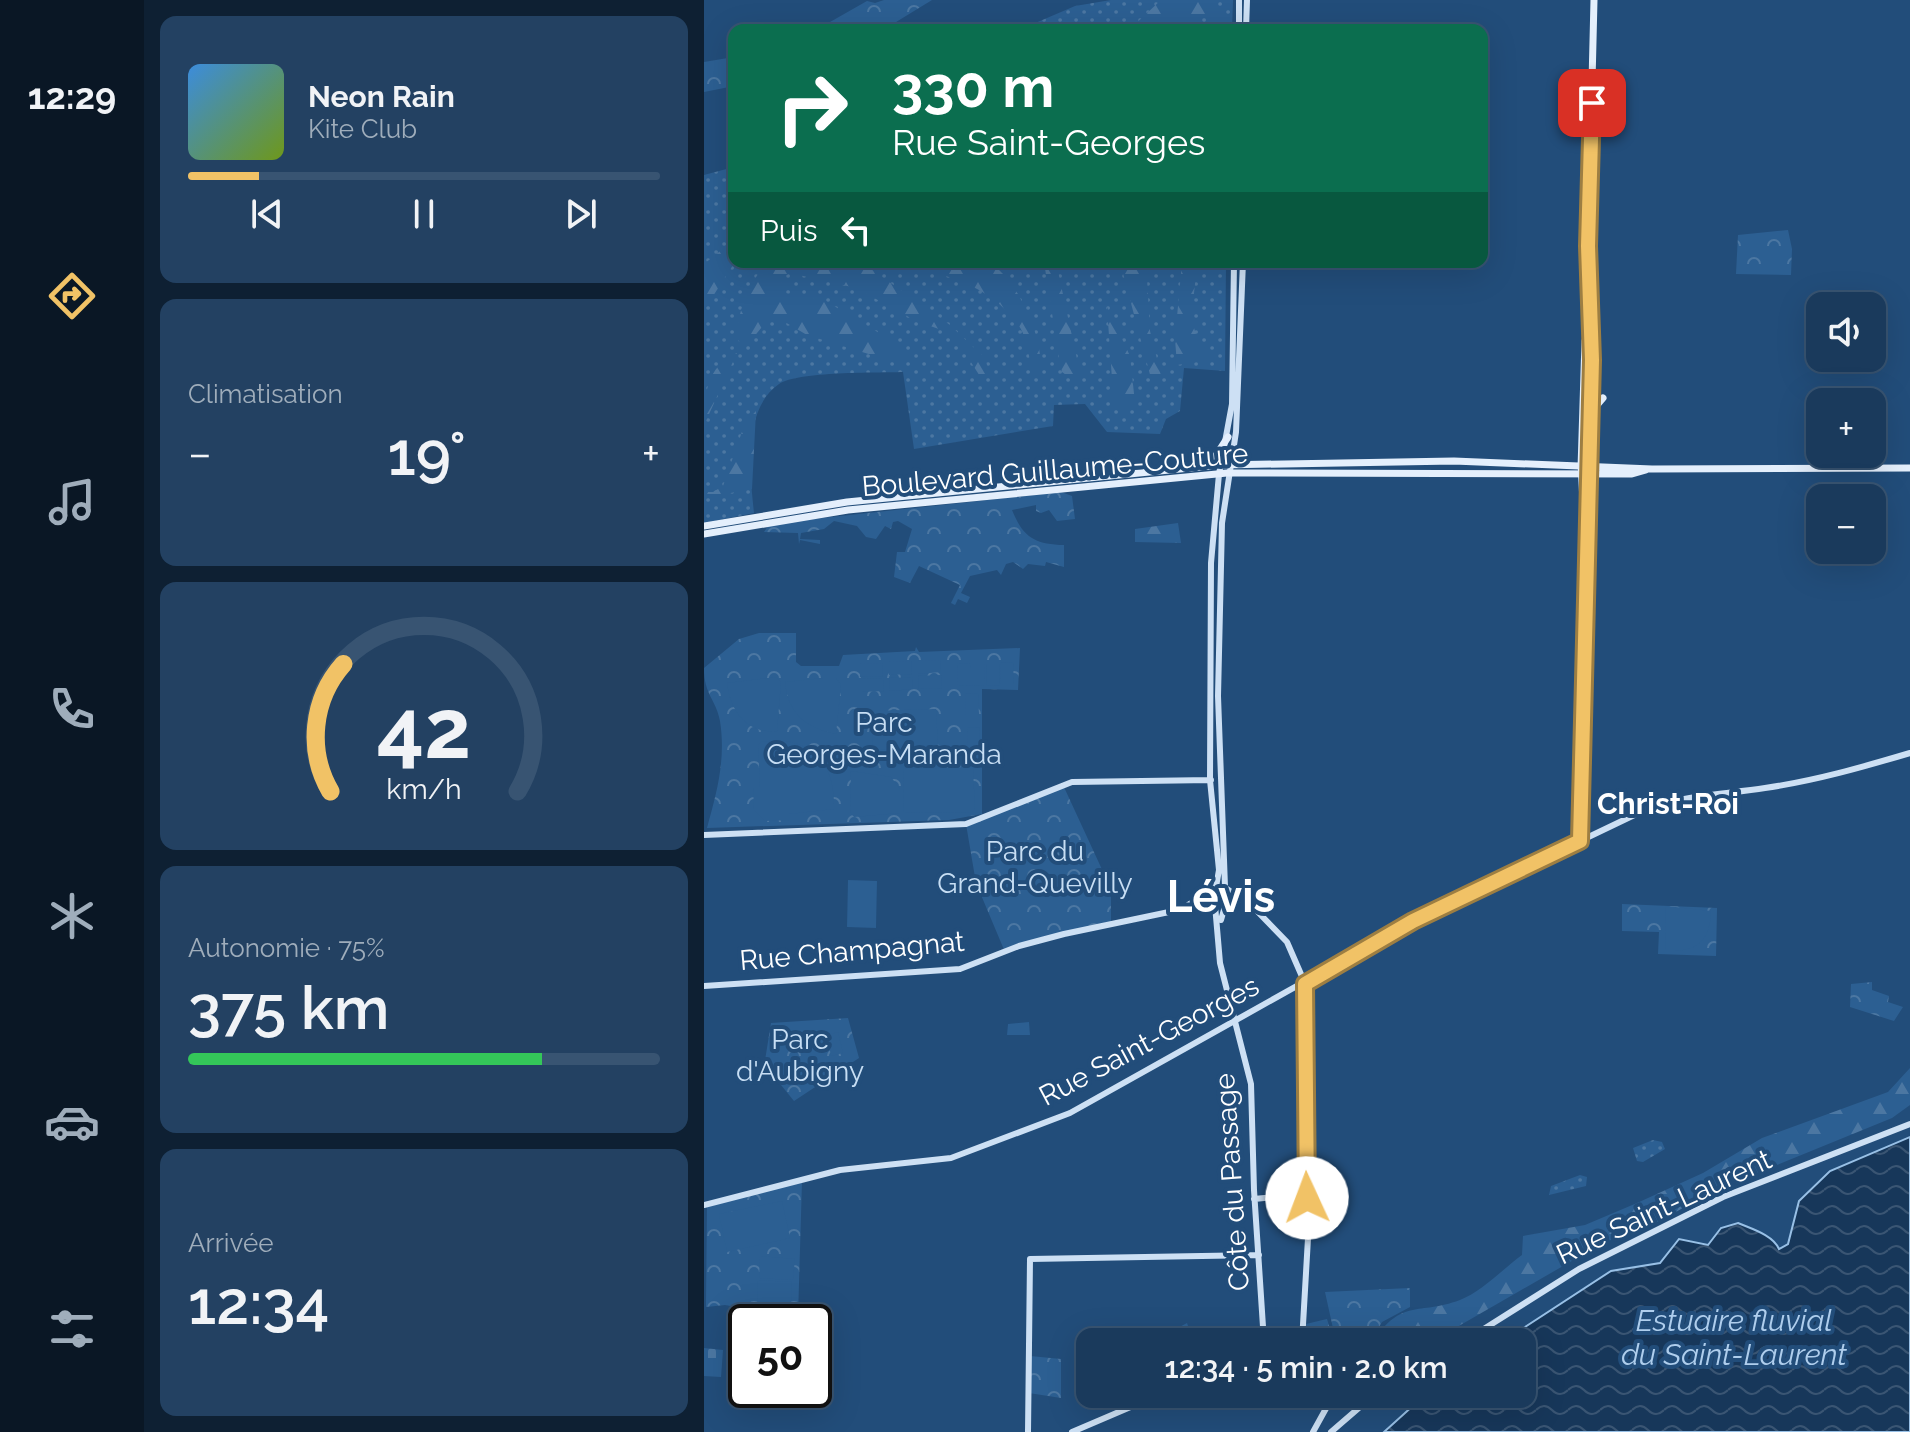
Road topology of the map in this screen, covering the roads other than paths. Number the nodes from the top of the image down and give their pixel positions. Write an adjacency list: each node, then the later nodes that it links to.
1 (1239, 0): 4 (street)
2 (1247, 0): 5 (street)
3 (1594, 0): 8 (main road)
4 (1239, 24)
5 (1246, 24)
6 (1234, 268): 11 (street)
7 (1243, 268): 14 (street)
8 (1589, 335): 10 (main road); 15 (main road)
9 (1603, 398): 10 (main road)
10 (1591, 413): 15 (main road)
11 (1228, 437): 12 (main road); 14 (street)
12 (1181, 467): 14 (main road, Boulevard Guillaume-Couture); 16 (main road, Boulevard Guillaume-Couture)
13 (1910, 468): 15 (main road, Boulevard Guillaume-Couture)
14 (1224, 469): 15 (main road, Boulevard Guillaume-Couture); 17 (main road, Boulevard Guillaume-Couture); 19 (street); 20 (street)
15 (1586, 469): 22 (street)
16 (704, 526)
17 (704, 534)
18 (1910, 753): 22 (street, Rue Saint-Georges)
19 (1210, 780): 20 (street); 21 (street); 23 (street)
20 (1218, 780): 24 (street)
21 (704, 835)
22 (1580, 841): 29 (street, Rue Saint-Georges)
23 (1214, 890): 24 (street); 25 (street); 26 (street, Rue Champagnat)
24 (1228, 890): 27 (street); 29 (street)
25 (1213, 904): 26 (street, Rue Champagnat); 27 (street, Rue Champagnat); 28 (street)
26 (1188, 905): 30 (street, Rue Champagnat)
27 (1225, 906): 28 (street)
28 (1224, 976): 31 (street, Côte du Passage)
29 (1305, 984): 31 (street, Rue Saint-Georges); 33 (street)
30 (704, 986)
31 (1233, 1019): 34 (street, Côte du Passage); 35 (street, Rue Saint-Georges)
32 (1910, 1124): 39 (street, Rue Saint-Laurent)
33 (1306, 1194): 34 (street); 38 (street)
34 (1254, 1199): 36 (street, Côte du Passage)
35 (704, 1205)
36 (1259, 1255): 37 (street, Côte du Passage); 43 (street)
37 (1263, 1328)
38 (1303, 1328)
39 (1485, 1328)
40 (1128, 1408): 44 (street)
41 (1329, 1408): 45 (street)
42 (1359, 1408): 46 (street)
43 (1028, 1432)
44 (1072, 1432)
45 (1313, 1432)
46 (1331, 1432)

